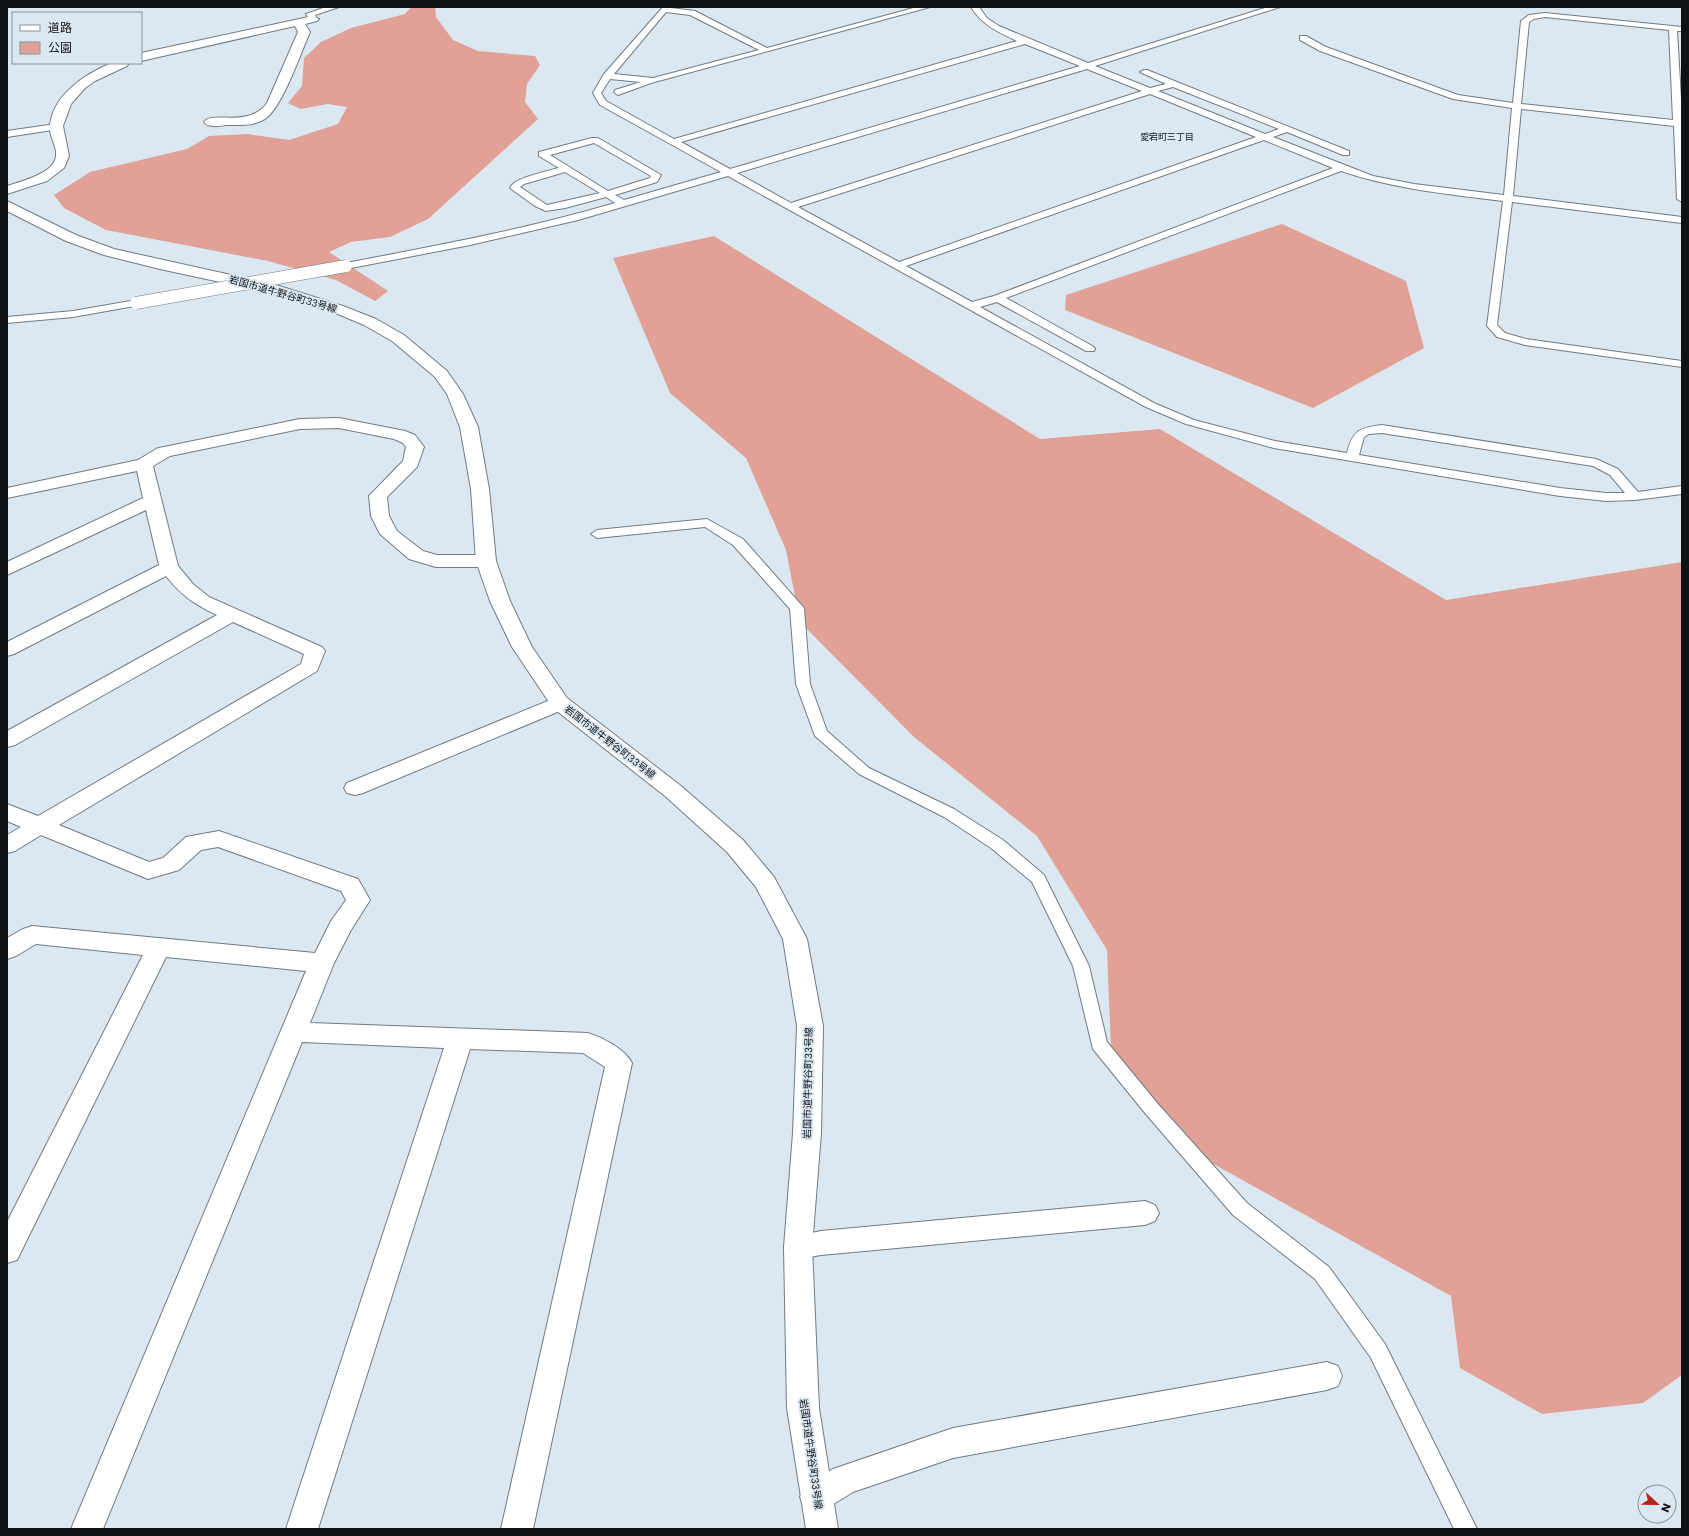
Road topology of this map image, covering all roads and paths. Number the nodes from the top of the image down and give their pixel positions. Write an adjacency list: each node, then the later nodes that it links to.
1 (334, 7): 6 (lane)
2 (926, 7): 11 (lane)
3 (975, 7): 10 (lane)
4 (1276, 7): 14 (lane)
5 (666, 9): 11 (lane); 16 (lane)
6 (314, 19): 7 (street)
7 (299, 23): 12 (street); 22 (street)
8 (1678, 29): 21 (lane); 23 (lane)
9 (1303, 38): 21 (lane)
10 (1025, 41): 14 (lane); 28 (lane)
11 (766, 50): 17 (lane)
12 (142, 57)
13 (121, 64): 24 (street)
14 (1088, 66): 19 (lane); 32 (lane)
15 (1144, 72): 18 (lane)
16 (606, 76): 17 (lane); 28 (lane)
17 (653, 81): 20 (lane)
18 (1172, 84): 19 (lane); 25 (lane)
19 (1151, 91): 27 (lane); 39 (lane)
20 (618, 92)
21 (1517, 106): 23 (lane); 35 (lane)
22 (210, 122)
23 (1680, 124): 36 (lane)
24 (56, 127): 26 (lane); 33 (street)
25 (1288, 129): 27 (lane); 29 (lane)
26 (7, 134)
27 (1266, 138): 30 (lane); 41 (lane)
28 (673, 142): 32 (lane)
29 (1346, 153)
30 (1341, 168): 35 (lane); 42 (lane)
31 (566, 169): 34 (lane); 34 (lane); 34 (lane)
32 (730, 173): 37 (lane); 39 (lane)
33 (7, 190)
34 (606, 193): 37 (lane)
35 (1508, 198): 40 (lane); 48 (lane)
36 (1682, 199)
37 (624, 204): 43 (lane, bridge)
38 (7, 205): 56 (street, 岩国市道牛野谷町33号線)
39 (790, 206): 41 (lane)
40 (1682, 220)
41 (897, 266): 44 (lane)
42 (998, 298): 44 (lane); 47 (lane)
43 (136, 303): 45 (lane); 46 (lane)
44 (971, 306): 49 (lane)
45 (7, 311)
46 (7, 320)
47 (1090, 349)
48 (1682, 364)
49 (1352, 457): 53 (lane); 53 (lane)
50 (144, 464): 52 (street); 54 (street); 56 (street)
51 (1682, 490): 53 (lane)
52 (7, 493)
53 (1635, 496)
54 (153, 500): 57 (street); 58 (street)
55 (597, 534): 81 (lane)
56 (486, 562): 61 (street, 岩国市道牛野谷町33号線)
57 (169, 567): 59 (street); 60 (street)
58 (7, 569)
59 (233, 614): 62 (street); 65 (street)
60 (7, 650)
61 (560, 703): 63 (street); 73 (street, 岩国市道牛野谷町33号線)
62 (7, 740)
63 (355, 788)
64 (7, 812): 65 (street)
65 (39, 826): 66 (street); 69 (street)
66 (7, 845)
67 (159, 947): 68 (street); 69 (street); 74 (street)
68 (7, 950)
69 (322, 963): 70 (street)
70 (294, 1032): 71 (street); 77 (street)
71 (460, 1038): 78 (street); 79 (street)
72 (1145, 1213): 73 (street)
73 (798, 1247): 76 (street, 岩国市道牛野谷町33号線)
74 (7, 1252)
75 (1327, 1376): 76 (street)
76 (816, 1497): 80 (street, 岩国市道牛野谷町33号線)
77 (87, 1529)
78 (302, 1529)
79 (517, 1529)
80 (822, 1529)
81 (1466, 1529)

